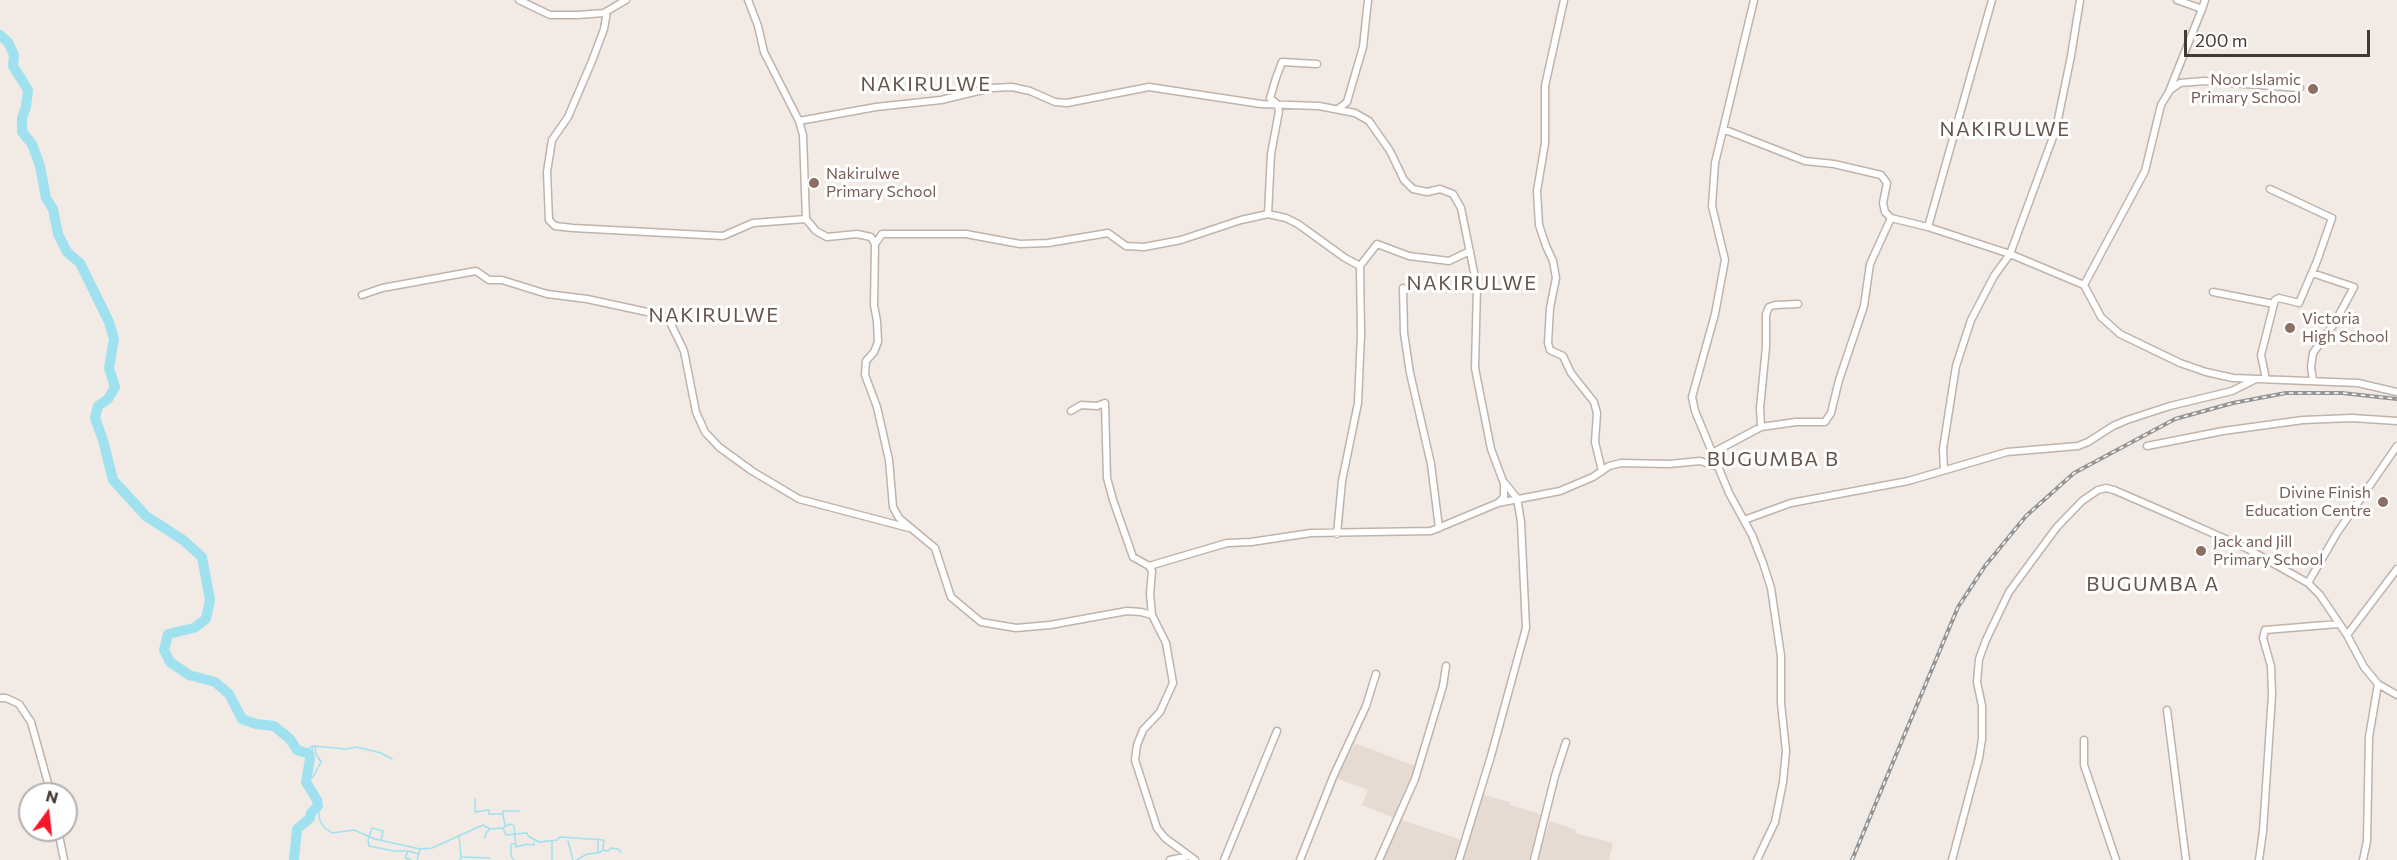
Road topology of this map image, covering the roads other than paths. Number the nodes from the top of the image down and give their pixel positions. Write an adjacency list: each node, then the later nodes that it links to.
1 (519, 0): 12 (street)
2 (626, 0): 12 (street)
3 (748, 0): 18 (street)
4 (1368, 0): 17 (street)
5 (1564, 0): 48 (street)
6 (1754, 0): 19 (street)
7 (1992, 0): 24 (street)
8 (2080, 0): 27 (street)
9 (2177, 0): 11 (street)
10 (2205, 0): 11 (street)
11 (2202, 9): 15 (street)
12 (607, 11): 22 (street)
13 (1317, 64): 16 (street)
14 (2300, 88): 15 (street)
15 (2170, 90): 30 (street)
16 (1277, 104): 17 (street); 18 (street); 21 (street)
17 (1338, 109): 26 (street)
18 (799, 121): 22 (street)
19 (1723, 129): 23 (street); 45 (street)
20 (2270, 189): 29 (street)
21 (1268, 214): 25 (street); 28 (street)
22 (806, 219): 25 (street)
23 (1891, 219): 24 (street); 42 (street)
24 (1928, 227): 27 (street)
25 (875, 244): 54 (street)
26 (1470, 251): 28 (street); 49 (street)
27 (2010, 255): 30 (street); 47 (street)
28 (1360, 266): 55 (street)
29 (2312, 273): 35 (street); 38 (street)
30 (2084, 285): 36 (street)
31 (1403, 288): 53 (street)
32 (2213, 292): 35 (street)
33 (362, 295): 54 (street)
34 (1798, 304): 42 (street)
35 (2274, 304): 37 (street)
36 (2256, 379): 37 (street); 47 (street)
37 (2265, 379): 38 (street)
38 (2313, 380): 39 (street)
39 (2397, 392)
40 (1071, 411): 56 (street)
41 (2397, 421): 43 (street)
42 (1761, 427): 45 (street)
43 (2147, 446)
44 (2397, 446): 58 (street)
45 (1714, 452): 46 (street)
46 (1719, 467): 48 (street); 52 (street)
47 (1944, 470): 52 (street)
48 (1602, 471): 50 (street)
49 (1504, 483): 50 (street); 51 (street)
50 (1517, 498): 51 (street); 79 (street)
51 (1498, 503): 53 (street)
52 (1744, 520): 81 (street)
53 (1439, 528): 55 (street)
54 (915, 530): 59 (street)
55 (1337, 534): 56 (street)
56 (1149, 566): 59 (street)
57 (2397, 569): 61 (street)
58 (2308, 583): 60 (street); 82 (street)
59 (1152, 615): 73 (street)
60 (2338, 624): 61 (street); 85 (street)
61 (2347, 635): 64 (street)
62 (1446, 666): 78 (street)
63 (1376, 674): 77 (street)
64 (2378, 684): 65 (street); 86 (street)
65 (2397, 694)
66 (0, 698): 71 (street)
67 (2167, 710): 84 (street)
68 (1277, 731): 76 (street)
69 (2084, 740): 83 (street)
70 (1566, 742): 80 (street)
71 (48, 782)
72 (60, 842): 74 (street)
73 (1192, 858): 75 (street)
74 (64, 860)
75 (1170, 860)
76 (1224, 860)
77 (1300, 860)
78 (1379, 860)
79 (1459, 860)
80 (1534, 860)
81 (1757, 860)
82 (1952, 860)
83 (2116, 860)
84 (2186, 860)
85 (2259, 860)
86 (2363, 860)

